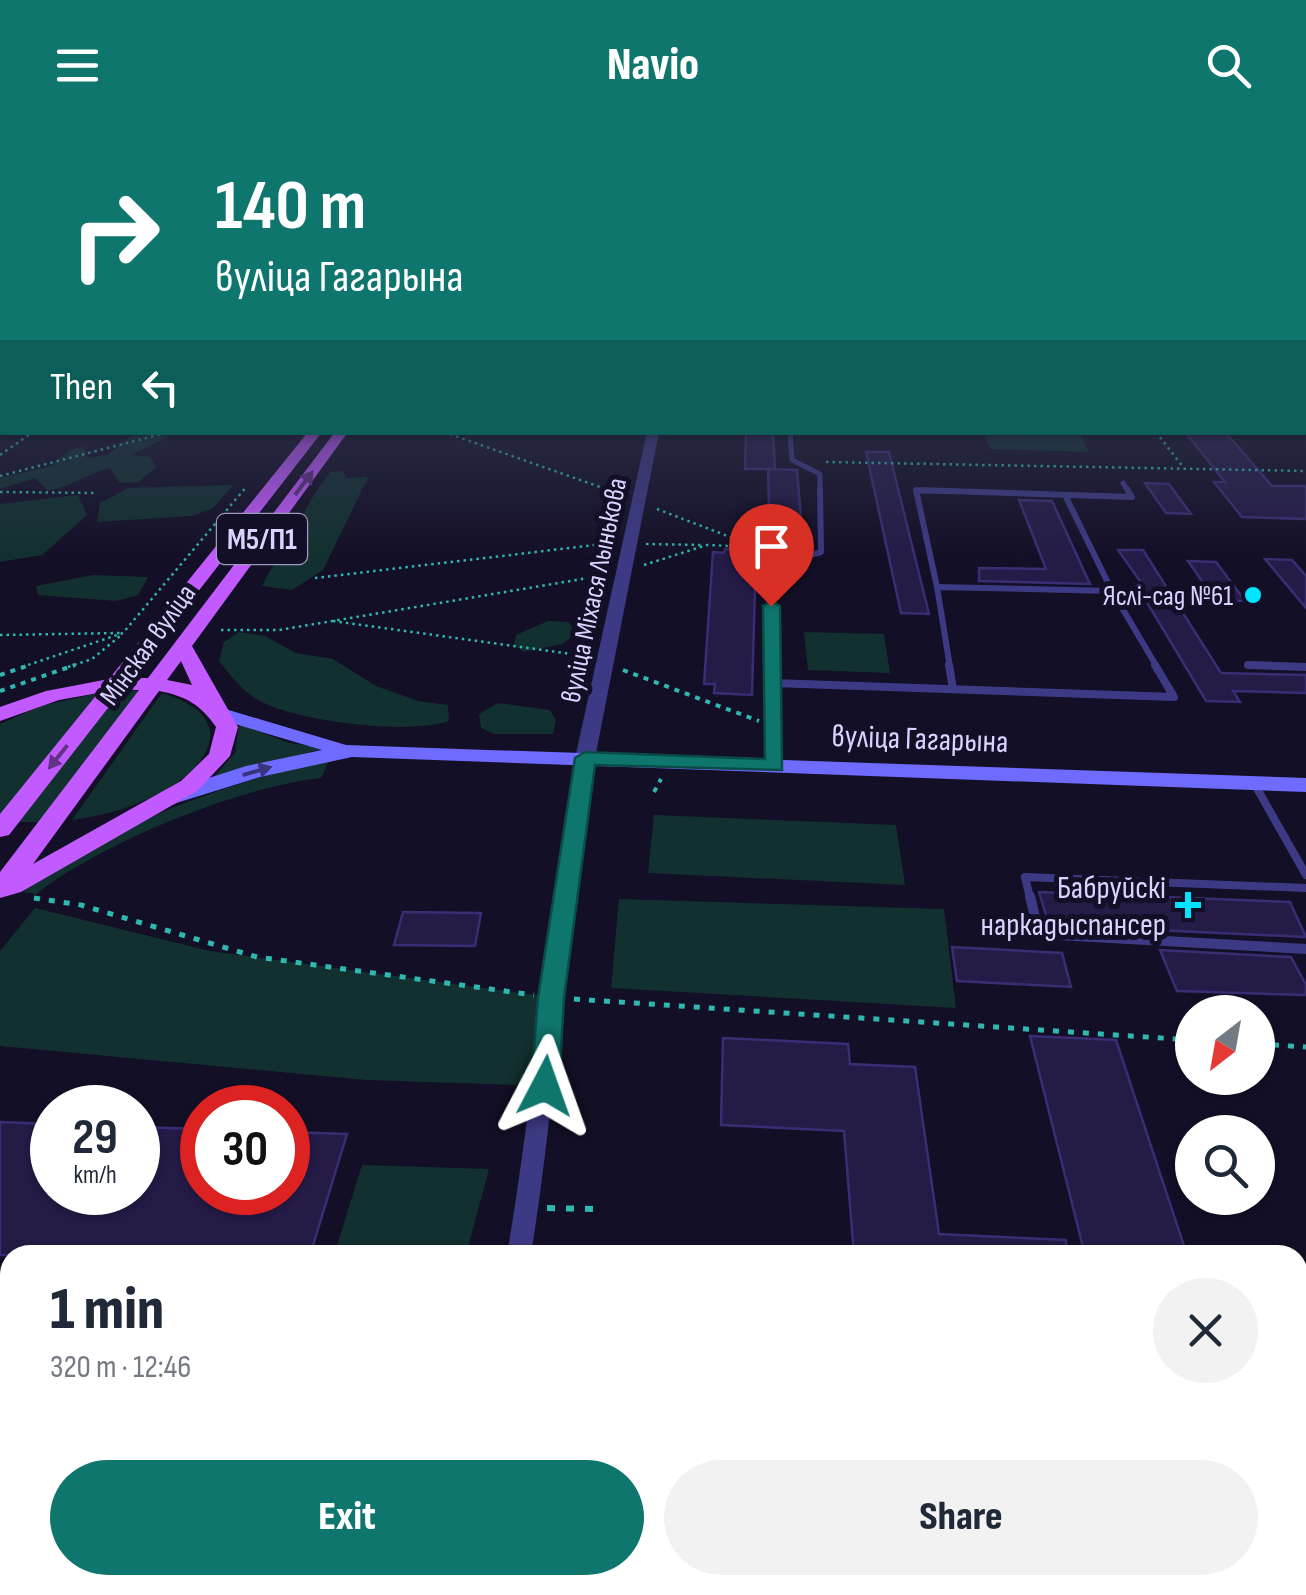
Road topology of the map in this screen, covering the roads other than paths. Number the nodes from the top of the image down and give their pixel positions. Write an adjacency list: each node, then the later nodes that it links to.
1 (314, 435): 10 (main road, Мінская вуліца / М5/П1)
2 (340, 435): 9 (main road, Мінская вуліца / М5/П1, one-way to 2)
3 (652, 435): 21 (street, вуліца Міхася Лынькова)
4 (790, 435): 15 (lane)
5 (1123, 483): 6 (lane)
6 (1065, 495): 7 (lane); 8 (lane)
7 (937, 587): 8 (lane); 16 (lane)
8 (1112, 591): 16 (lane)
9 (183, 646): 14 (main road, Мінская вуліца / М5/П1); 18 (main road)
10 (146, 647): 13 (main road, Мінская вуліца / М5/П1); 17 (main road)
11 (1248, 665): 12 (lane)
12 (1306, 667)
13 (116, 684): 14 (main road); 17 (main road); 27 (main road, Мінская вуліца / М5/П1, one-way to 27)
14 (155, 684): 18 (main road); 28 (main road, Мінская вуліца / М5/П1)
15 (773, 684): 16 (lane); 22 (lane)
16 (952, 689)
17 (42, 698): 19 (main road)
18 (216, 708): 20 (main road, вуліца Гагарына); 25 (main road)
19 (6, 710)
20 (352, 750): 21 (main road, вуліца Гагарына); 25 (main road, вуліца Гагарына, one-way to 20)
21 (585, 758): 22 (main road, вуліца Гагарына); 33 (street)
22 (775, 766): 23 (main road, вуліца Гагарына)
23 (1254, 783): 24 (main road, вуліца Гагарына); 29 (lane)
24 (1306, 785)
25 (165, 800): 26 (main road)
26 (138, 812): 28 (main road); 31 (main road)
27 (0, 830): 28 (main road)
28 (44, 832): 31 (main road, Мінская вуліца / М5/П1)
29 (1306, 875)
30 (1306, 888): 32 (lane)
31 (8, 894)
32 (1306, 949)
33 (521, 1245)

